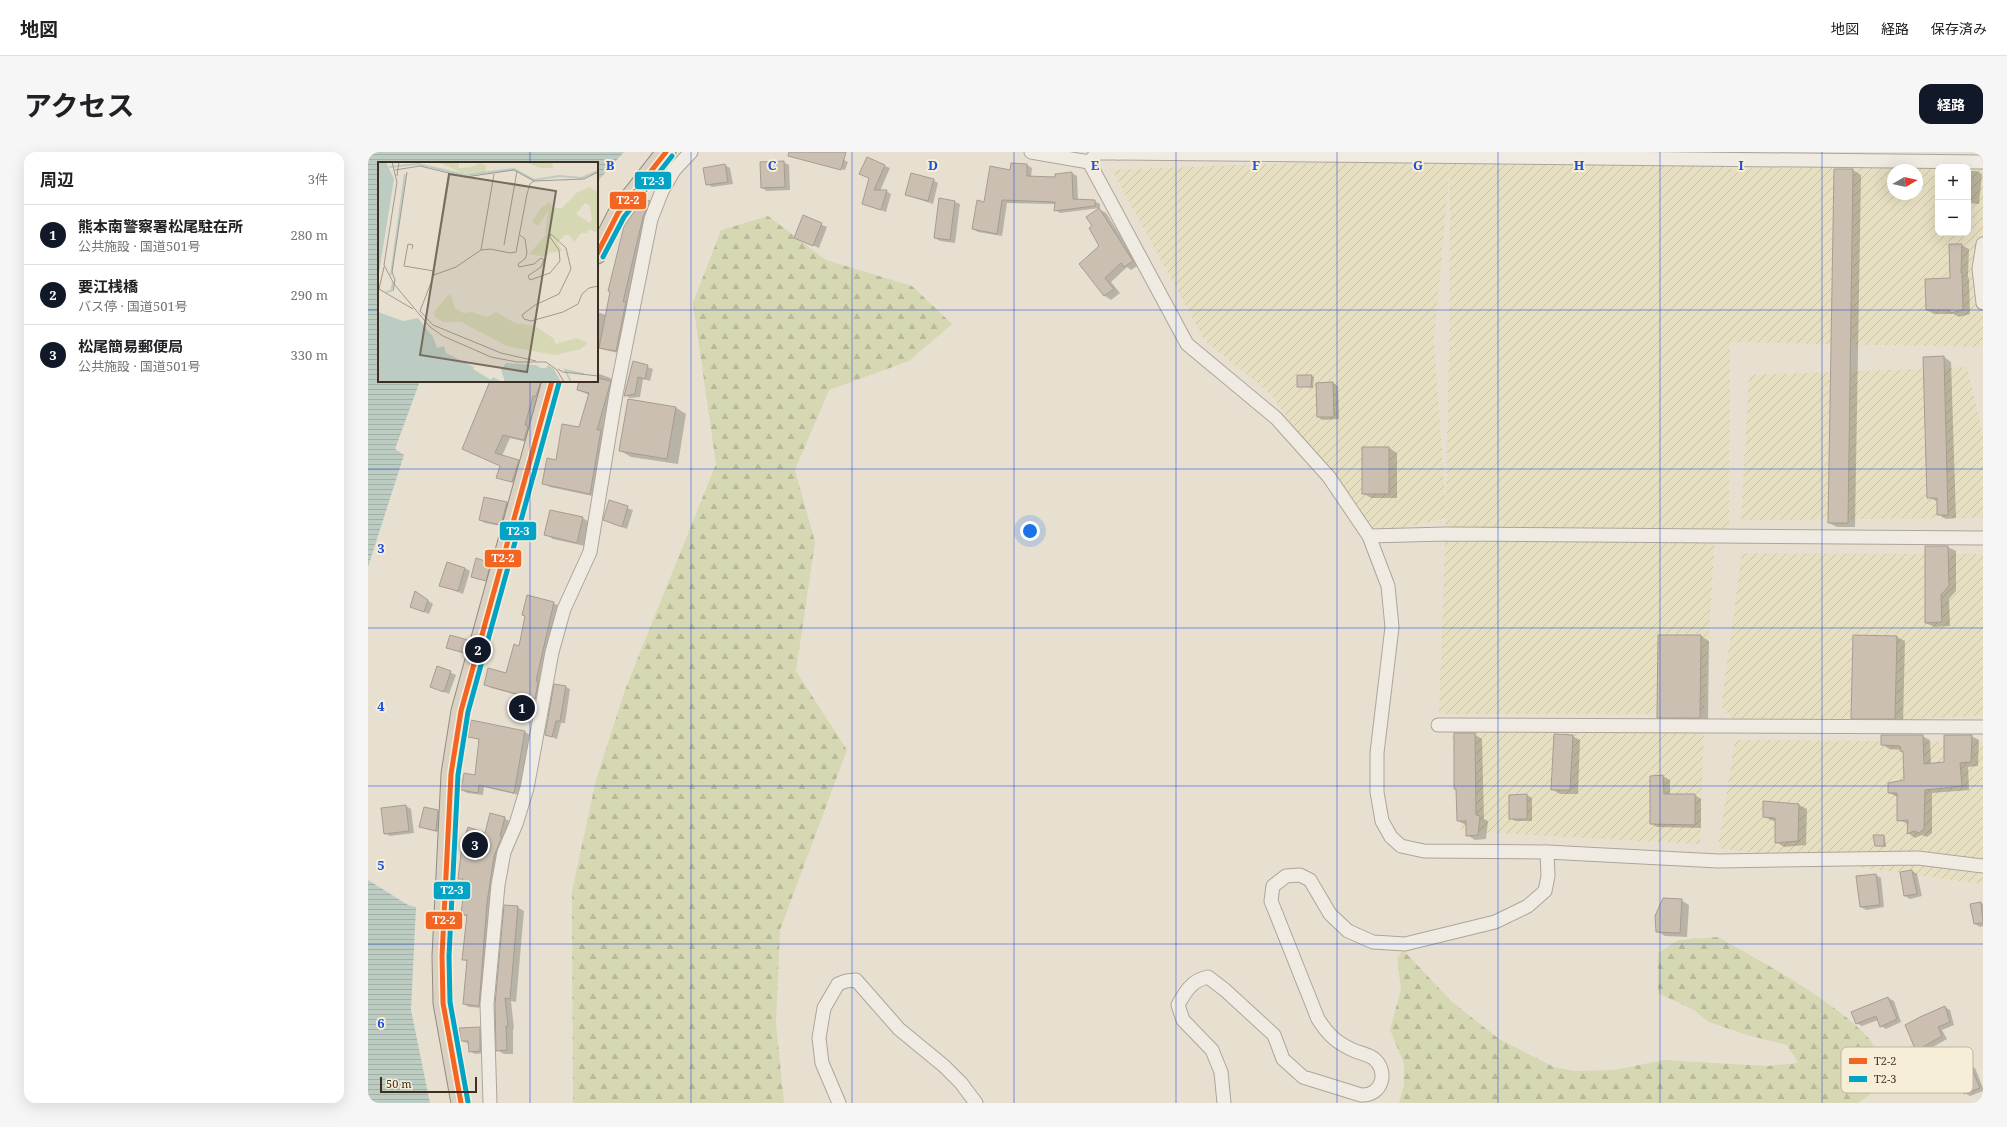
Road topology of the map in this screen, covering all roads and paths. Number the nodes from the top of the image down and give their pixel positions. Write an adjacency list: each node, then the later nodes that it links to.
1 (666, 152): 8 (highway)
2 (691, 152): 18 (street)
3 (1031, 152): 5 (street)
4 (1119, 153): 5 (street); 6 (street)
5 (1089, 162): 11 (street)
6 (1983, 162)
7 (1983, 244): 9 (street)
8 (598, 252)
9 (1983, 303)
10 (552, 382): 17 (highway)
11 (1369, 536): 12 (street); 15 (street)
12 (1983, 538)
13 (1438, 725): 14 (street)
14 (1983, 726)
15 (1547, 852): 16 (street); 21 (street)
16 (1983, 866)
17 (461, 1103)
18 (490, 1103)
19 (838, 1103): 20 (street)
20 (976, 1103)
21 (1224, 1103)

